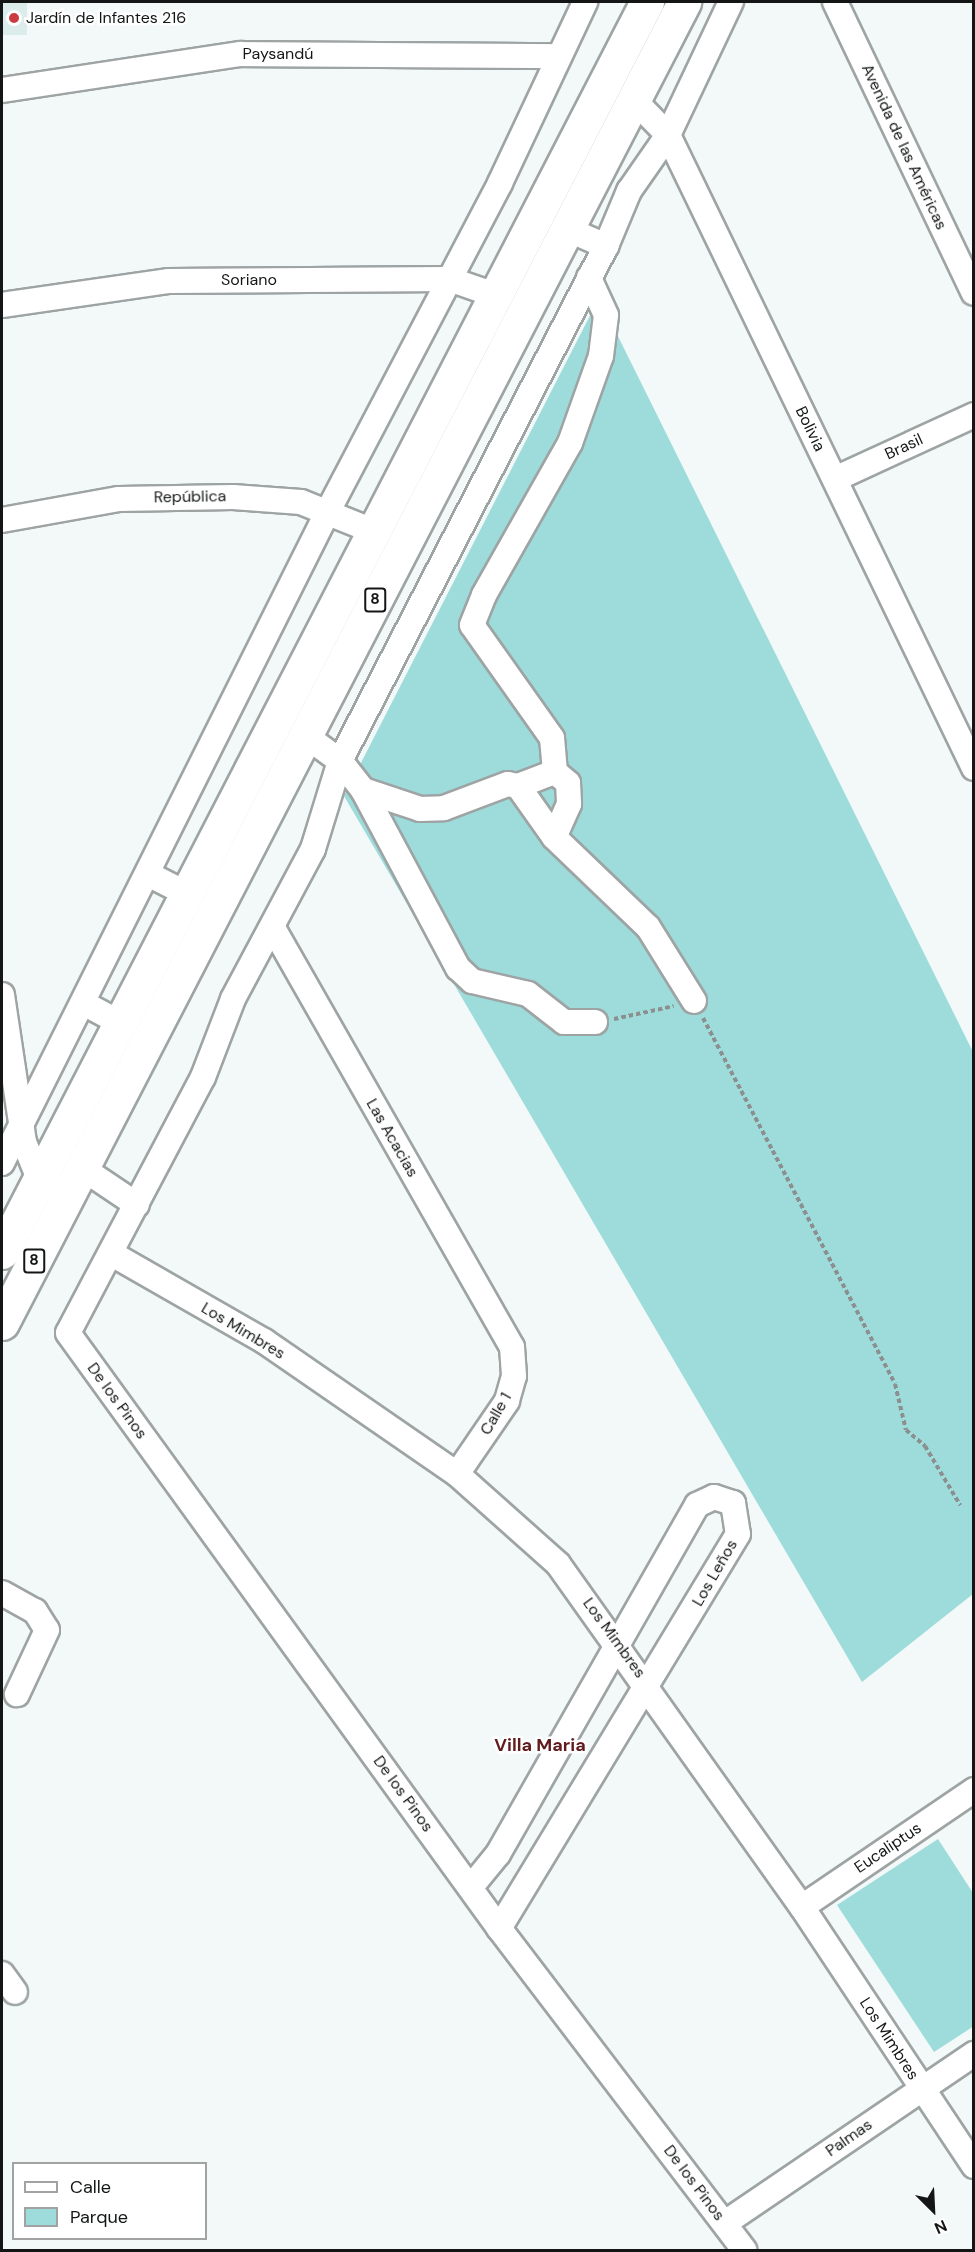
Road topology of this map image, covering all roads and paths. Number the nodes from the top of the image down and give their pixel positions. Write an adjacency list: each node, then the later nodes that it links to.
1 (585, 2): 6 (street)
2 (647, 2): 15 (highway, 8)
3 (684, 2): 8 (highway, 8)
4 (731, 2): 9 (street)
5 (835, 2): 14 (street, Avenida de las Américas)
6 (557, 56): 7 (street, Paysandú); 13 (street)
7 (2, 90)
8 (633, 99): 9 (street, Bolivia); 10 (highway, 8)
9 (668, 135): 11 (street); 18 (street, Bolivia)
10 (567, 230): 11 (street); 22 (highway, 8)
11 (606, 246): 12 (street)
12 (589, 278): 23 (street); 25 (street)
13 (449, 279): 15 (street, Soriano); 16 (street, Soriano); 19 (street)
14 (974, 293)
15 (495, 295): 21 (highway, 8)
16 (2, 305)
17 (974, 415): 18 (street, Brasil)
18 (835, 479): 24 (street, Bolivia)
19 (328, 511): 20 (street, República); 21 (street, República); 29 (street)
20 (2, 520)
21 (374, 531): 30 (highway, 8)
22 (306, 736): 23 (street); 39 (highway, 8)
23 (340, 761): 27 (street); 31 (street)
24 (974, 768)
25 (555, 772): 26 (street); 28 (street)
26 (519, 786): 27 (street); 28 (street)
27 (363, 790): 36 (street)
28 (554, 837): 33 (street)
29 (148, 874): 30 (street); 34 (street)
30 (185, 893): 35 (highway, 8)
31 (273, 928): 43 (street); 47 (street, Las Acacias)
32 (2, 995): 37 (street)
33 (694, 1001): 36 (path); 49 (path)
34 (83, 1002): 35 (street); 37 (street)
35 (118, 1022): 41 (highway, 8)
36 (595, 1022)
37 (12, 1124): 38 (street); 41 (street)
38 (2, 1163)
39 (82, 1168): 42 (highway, 8); 43 (street)
40 (2, 1170): 41 (street)
41 (36, 1172): 42 (street); 44 (highway, 8)
42 (66, 1199): 46 (highway, 8)
43 (137, 1205): 45 (street)
44 (2, 1252)
45 (112, 1254): 48 (street, Los Mimbres); 55 (street, De los Pinos)
46 (2, 1323)
47 (512, 1347): 48 (street, Calle 1)
48 (457, 1474): 51 (street, Los Mimbres)
49 (960, 1505)
50 (2, 1593): 53 (street)
51 (621, 1644): 52 (street, Los Mimbres); 52 (street, Los Leños); 55 (street, Los Leños)
52 (650, 1688): 56 (street, Los Mimbres); 57 (street, Los Leños)
53 (17, 1694)
54 (974, 1790): 56 (street, Eucaliptus)
55 (471, 1887): 57 (street, De los Pinos)
56 (802, 1906): 59 (street, Los Mimbres)
57 (499, 1928): 61 (street, De los Pinos)
58 (974, 2054): 59 (street, Palmas)
59 (921, 2088): 60 (street, Los Mimbres); 61 (street, Palmas)
60 (974, 2166)
61 (725, 2223): 62 (street, De los Pinos)
62 (744, 2250)

